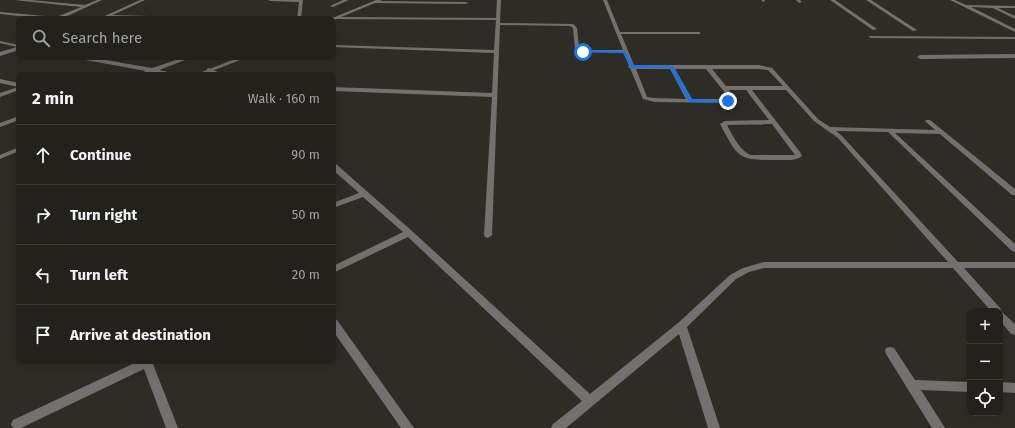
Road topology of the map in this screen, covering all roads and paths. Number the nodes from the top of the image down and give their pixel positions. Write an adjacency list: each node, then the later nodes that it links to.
1 (16, 0): 16 (street)
2 (100, 0): 16 (street)
3 (143, 0): 24 (street)
4 (270, 0): 5 (street)
5 (301, 0): 25 (street)
6 (347, 0): 17 (street)
7 (380, 0): 14 (street)
8 (499, 0): 29 (street)
9 (605, 0): 33 (street)
10 (832, 0): 30 (street)
11 (868, 0): 31 (street)
12 (952, 0): 18 (street)
13 (1003, 0): 19 (street)
14 (375, 2): 15 (street); 26 (street)
15 (466, 3)
16 (85, 6): 23 (street)
17 (332, 6)
18 (965, 6): 20 (street); 32 (street)
19 (1015, 6): 20 (street)
20 (992, 7): 27 (street)
21 (0, 13): 22 (street)
22 (29, 16)
23 (64, 16)
24 (109, 16)
25 (298, 16)
26 (336, 18)
27 (1015, 18)
28 (336, 19): 29 (street)
29 (498, 22): 41 (street); 42 (street)
30 (875, 29)
31 (916, 30)
32 (1015, 31)
33 (618, 33): 34 (street); 42 (street)
34 (698, 33)
35 (870, 37): 36 (street)
36 (1015, 38)
37 (0, 42): 38 (street)
38 (16, 46)
39 (336, 46): 41 (street)
40 (16, 48): 43 (street)
41 (496, 52): 68 (street)
42 (625, 52): 51 (street)
43 (0, 54)
44 (1002, 56): 45 (street); 46 (street); 50 (street)
45 (1015, 56)
46 (920, 57)
47 (96, 60): 54 (street)
48 (181, 60): 54 (street)
49 (237, 60): 55 (street)
50 (1015, 63)
51 (631, 67): 52 (street); 69 (street)
52 (672, 67): 53 (street); 69 (street)
53 (708, 67): 64 (street); 65 (street)
54 (151, 70): 56 (street); 57 (street)
55 (209, 70): 58 (street); 59 (street)
56 (146, 72)
57 (162, 72)
58 (204, 72)
59 (213, 72)
60 (0, 80): 61 (street)
61 (16, 85)
62 (16, 87): 67 (street)
63 (747, 87): 64 (street); 65 (street); 72 (street)
64 (724, 88): 69 (street)
65 (786, 88): 74 (street)
66 (336, 89): 68 (street)
67 (0, 95)
68 (494, 96): 84 (street)
69 (690, 101)
70 (16, 119): 73 (street)
71 (928, 120): 76 (street)
72 (774, 122): 72 (street)
73 (0, 125)
74 (831, 129): 75 (street); 86 (street)
75 (891, 132): 76 (street); 85 (street)
76 (942, 132): 80 (street)
77 (16, 150): 78 (street)
78 (0, 157)
79 (336, 169): 81 (street)
80 (1015, 193)
81 (363, 194): 82 (street); 83 (street)
82 (336, 205)
83 (409, 233): 88 (street); 101 (street)
84 (488, 235)
85 (1015, 249)
86 (954, 265): 87 (street); 89 (street); 91 (street)
87 (1015, 265)
88 (336, 269)
89 (993, 308)
90 (1003, 318): 93 (street)
91 (682, 326): 101 (street); 106 (street)
92 (336, 327): 104 (street)
93 (1015, 331)
94 (890, 351): 97 (street)
95 (141, 364): 102 (street)
96 (148, 364): 103 (street)
97 (912, 385): 98 (street); 107 (street)
98 (967, 387)
99 (1003, 387): 100 (street)
100 (1015, 388)
101 (590, 401): 105 (street)
102 (14, 427)
103 (172, 428)
104 (408, 428)
105 (557, 428)
106 (714, 428)
107 (939, 428)

